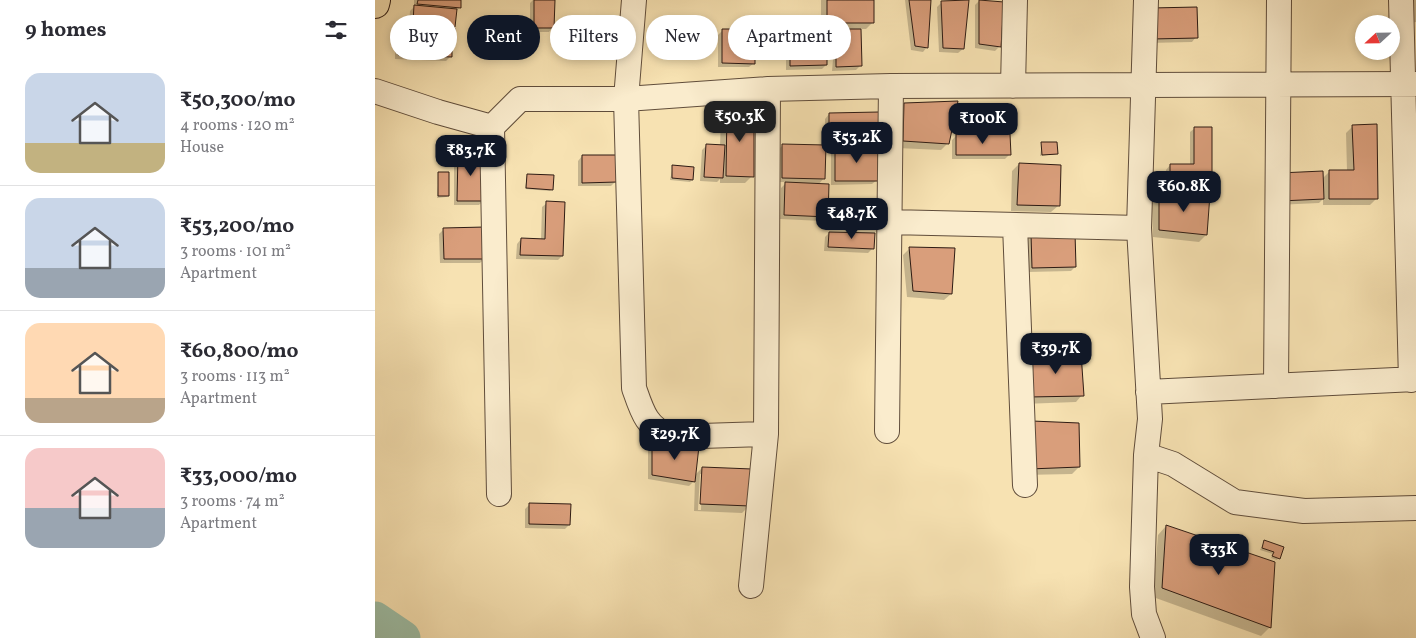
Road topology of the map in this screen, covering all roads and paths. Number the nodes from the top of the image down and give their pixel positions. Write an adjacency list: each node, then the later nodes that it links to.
1 (634, 0): 13 (street)
2 (1015, 0): 10 (street)
3 (1145, 0): 8 (street)
4 (1279, 0): 6 (street)
5 (1401, 0): 7 (street)
6 (1278, 84): 7 (street); 8 (street); 19 (street)
7 (1409, 84): 18 (street)
8 (1143, 85): 10 (street); 17 (street)
9 (891, 86): 10 (street); 11 (street); 15 (street)
10 (1013, 86)
11 (768, 89): 13 (street); 22 (street)
12 (385, 95): 14 (street)
13 (626, 99): 14 (street); 22 (street)
14 (492, 127): 25 (street)
15 (889, 222): 16 (street); 21 (street)
16 (1015, 225): 17 (street); 24 (street)
17 (1139, 228): 20 (street)
18 (1413, 380): 19 (street)
19 (1276, 386): 20 (street)
20 (1149, 392): 23 (street)
21 (887, 430)
22 (766, 434): 27 (street)
23 (1146, 455): 26 (street); 28 (street)
24 (1025, 485)
25 (499, 494)
26 (1416, 508)
27 (751, 586)
28 (1153, 638)

